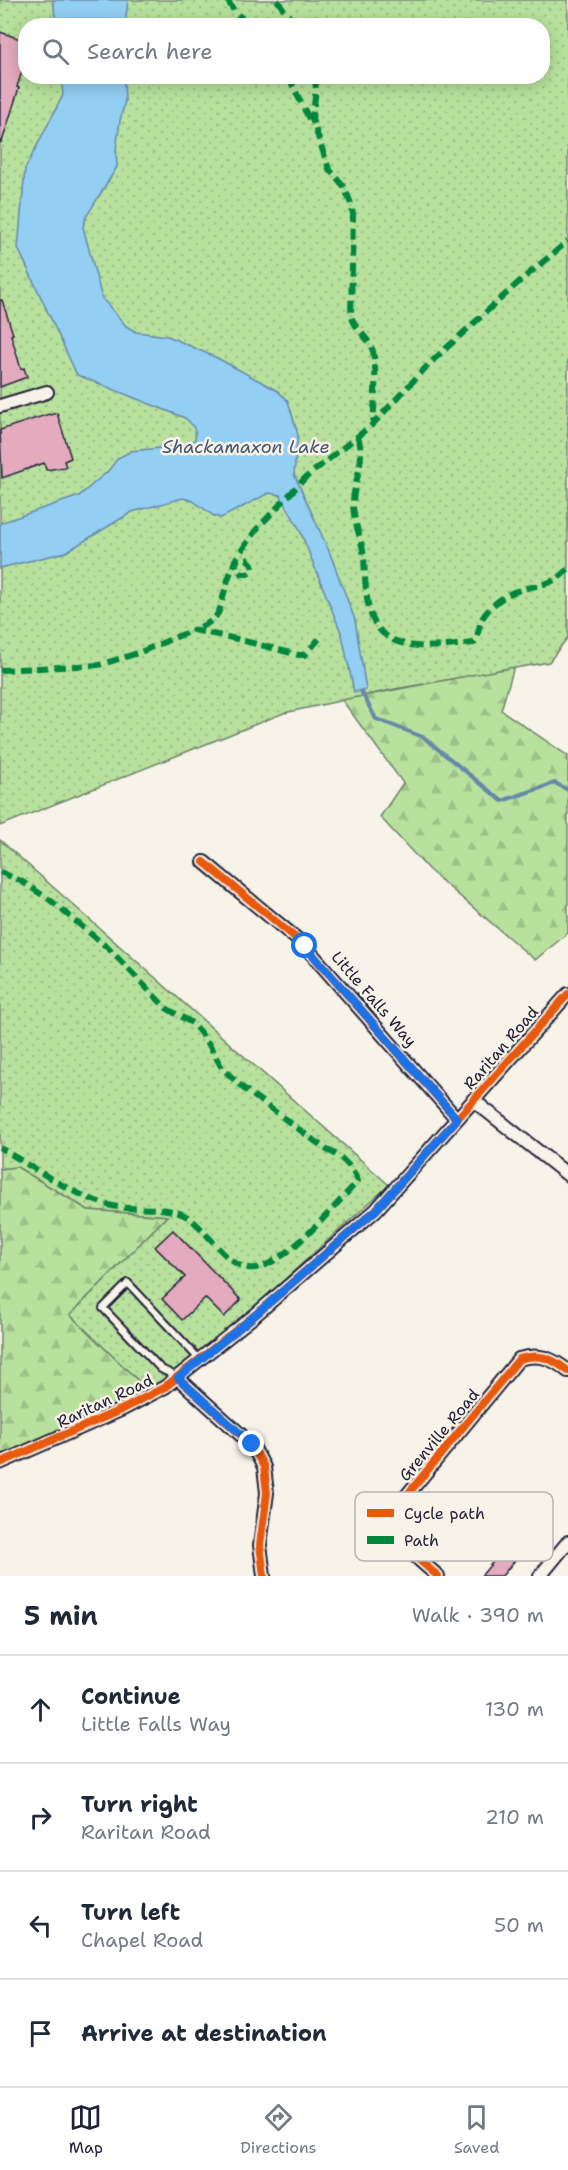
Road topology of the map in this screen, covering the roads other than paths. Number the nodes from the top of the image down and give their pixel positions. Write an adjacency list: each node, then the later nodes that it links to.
1 (47, 392): 2 (street)
2 (0, 406)
3 (204, 862): 6 (street, Little Falls Way)
4 (568, 994): 5 (street, Raritan Road)
5 (473, 1100): 6 (street, Raritan Road); 7 (street)
6 (457, 1119): 8 (street, Raritan Road)
7 (568, 1175)
8 (200, 1360): 10 (street, Raritan Road); 10 (lane)
9 (568, 1371): 12 (street, Grenville Road)
10 (178, 1378): 11 (street, Raritan Road); 17 (street)
11 (0, 1463)
12 (410, 1492)
13 (568, 1542): 14 (street)
14 (553, 1560)
15 (420, 1561): 18 (street, Grenville Road)
16 (552, 1561): 19 (street)
17 (264, 1576)
18 (438, 1576)
19 (540, 1576)

